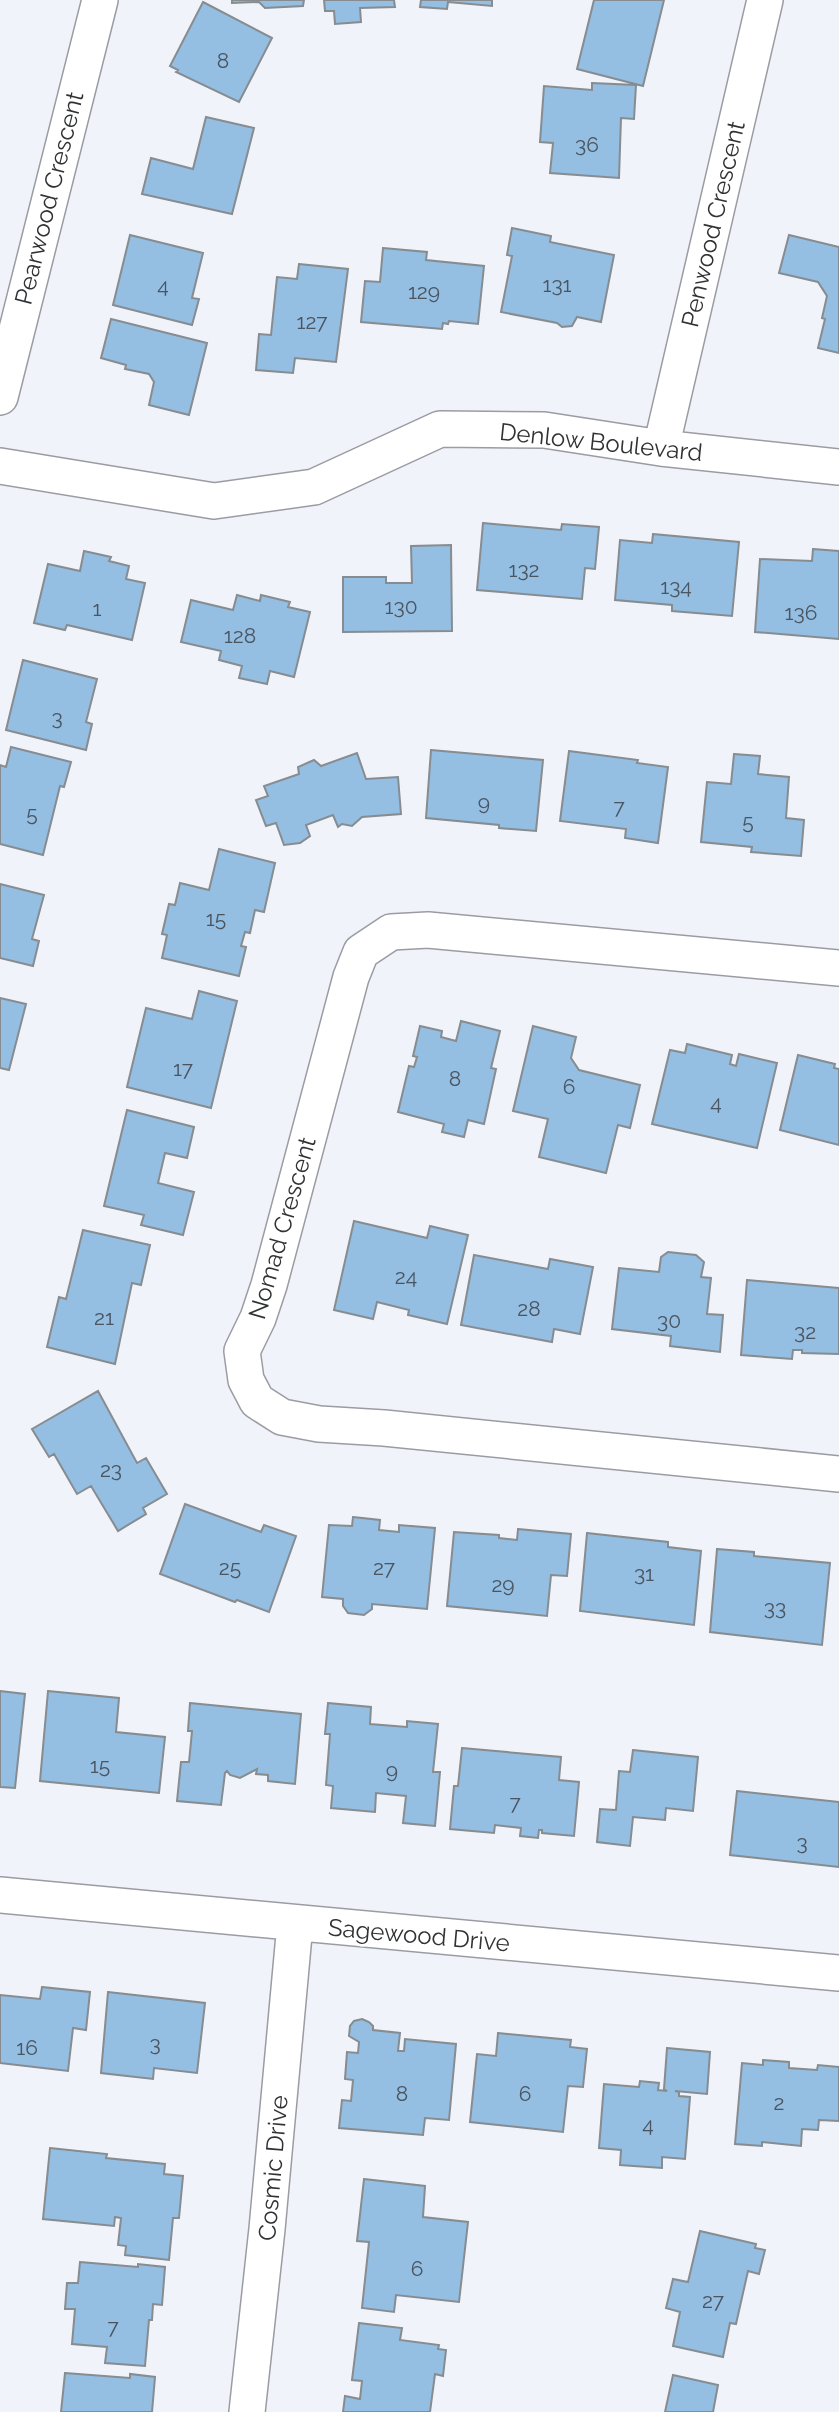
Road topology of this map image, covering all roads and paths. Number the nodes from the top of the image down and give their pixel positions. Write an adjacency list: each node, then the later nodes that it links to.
1 (100, 0): 3 (street, Pearwood Crescent)
2 (765, 0): 4 (street, Penwood Crescent)
3 (0, 397)
4 (661, 448): 5 (street, Denlow Boulevard); 6 (street, Denlow Boulevard)
5 (0, 466)
6 (839, 467)
7 (839, 968): 8 (street, Nomad Crescent)
8 (839, 1474)
9 (0, 1895): 10 (street, Sagewood Drive)
10 (295, 1924): 11 (street, Sagewood Drive); 12 (street, Cosmic Drive)
11 (839, 1973)
12 (247, 2412)

